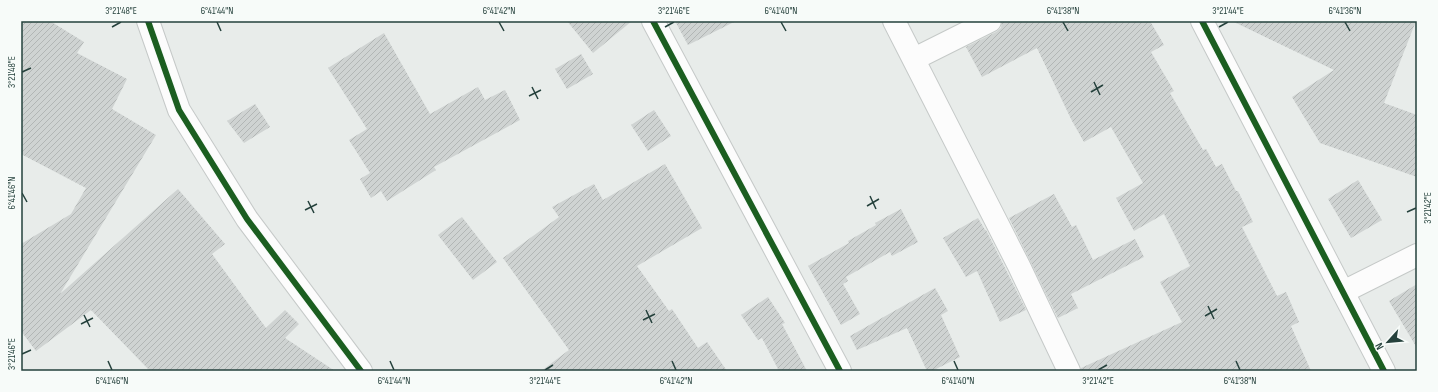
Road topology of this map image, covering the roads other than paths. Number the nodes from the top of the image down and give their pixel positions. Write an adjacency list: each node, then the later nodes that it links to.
1 (148, 21): 9 (street)
2 (654, 21): 10 (street)
3 (894, 21): 6 (street)
4 (990, 21): 6 (street)
5 (1202, 21): 8 (street)
6 (914, 59): 11 (street)
7 (1417, 255): 8 (street)
8 (1343, 292): 12 (street)
9 (361, 371)
10 (840, 371)
11 (1069, 371)
12 (1384, 371)

